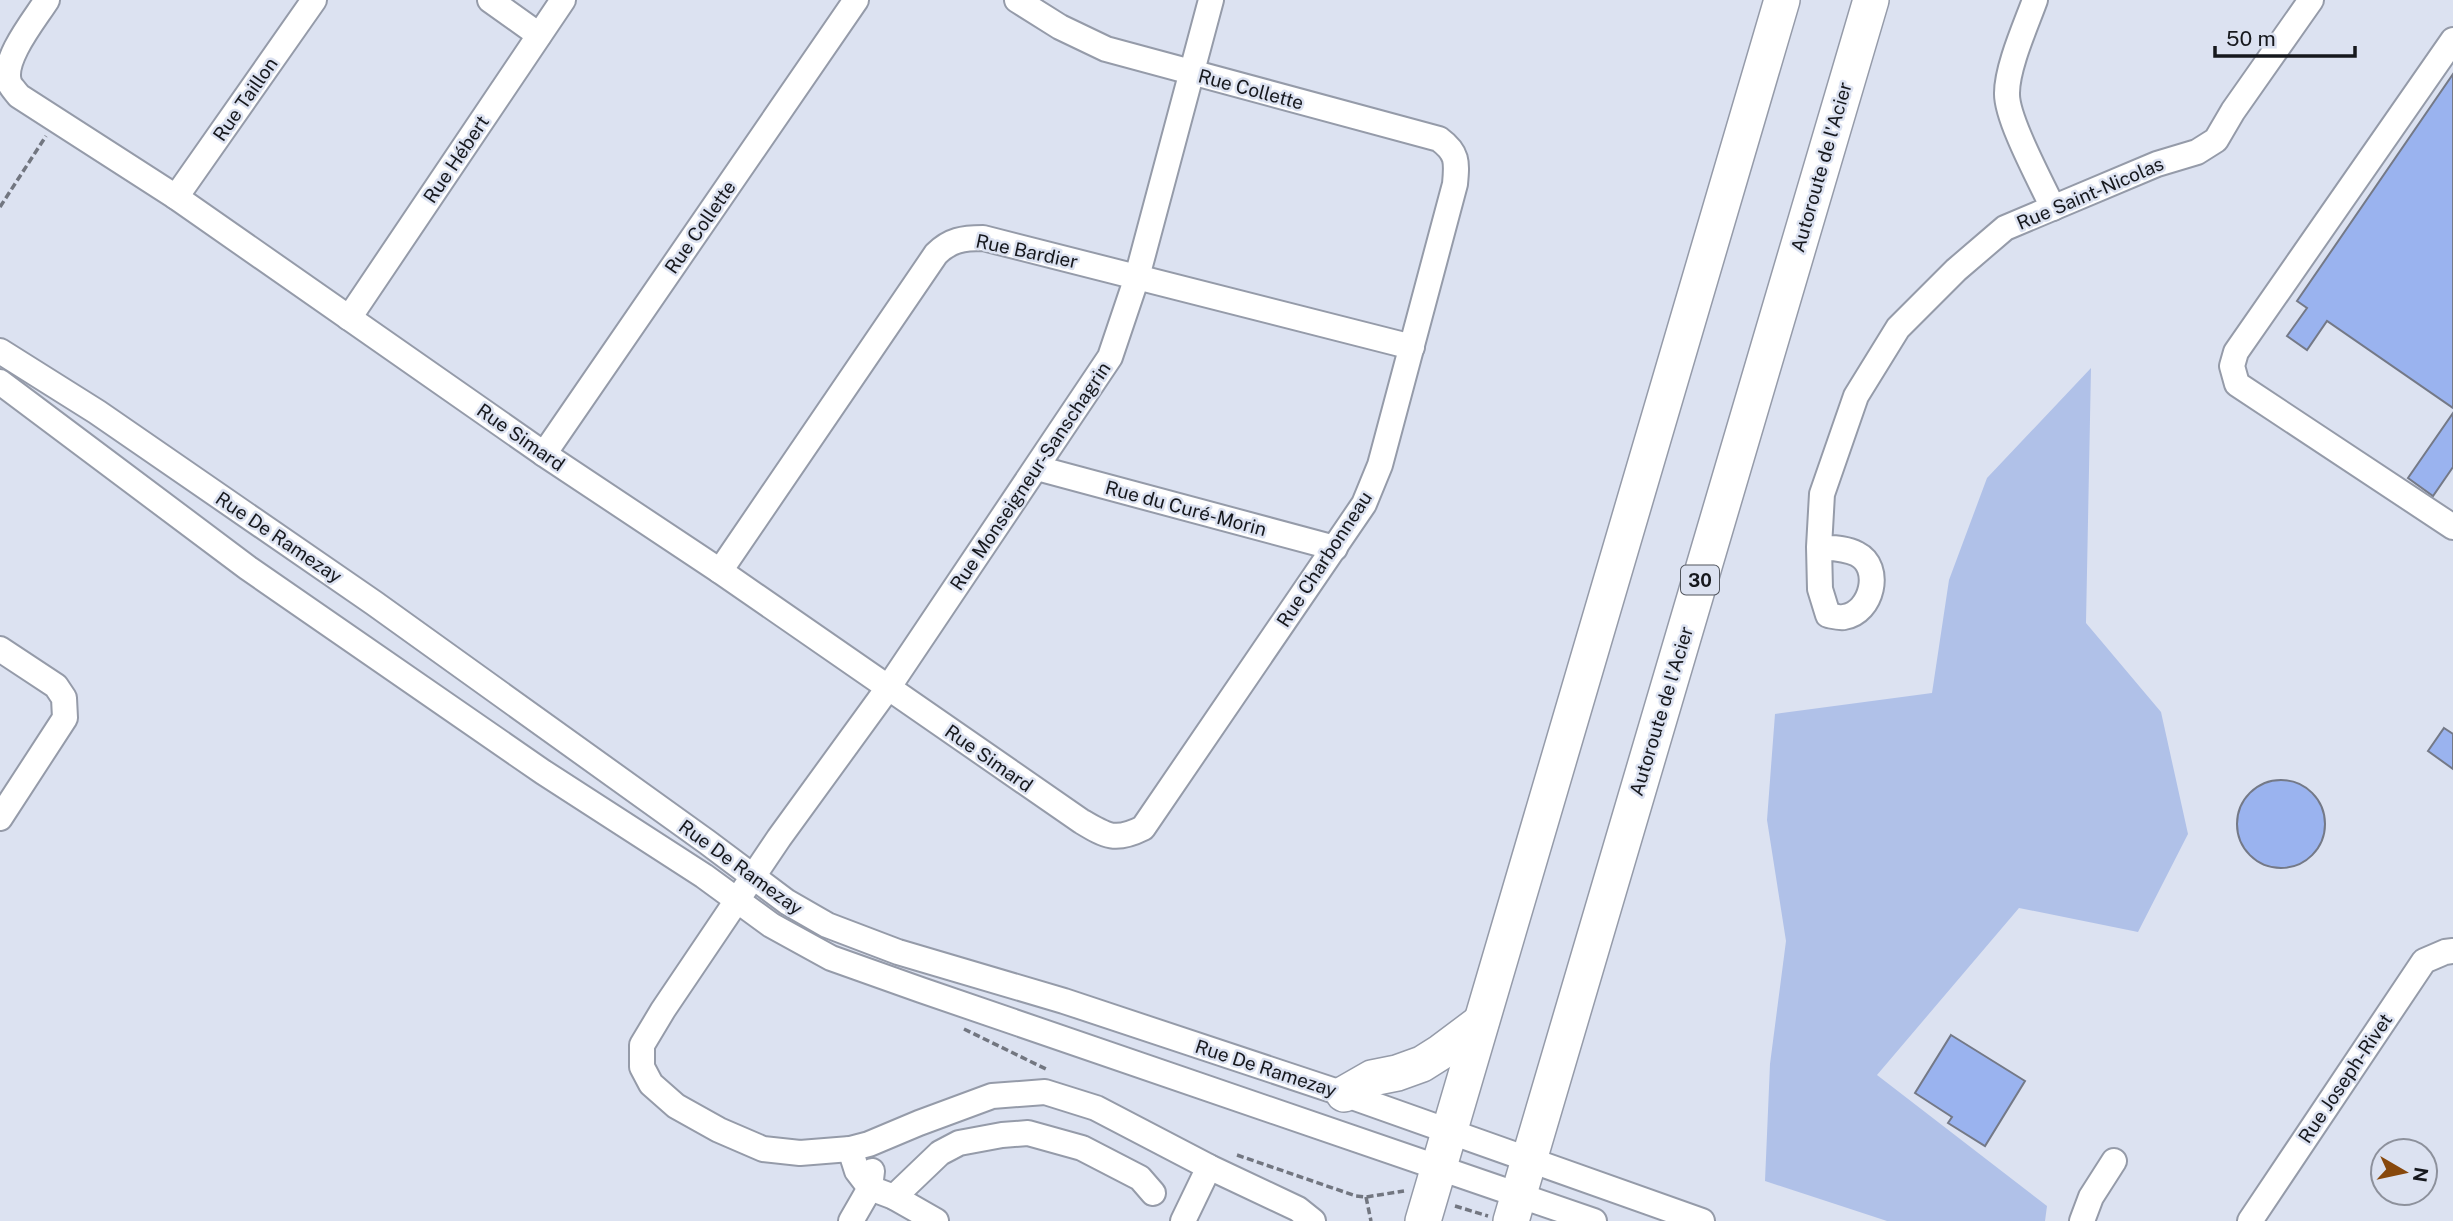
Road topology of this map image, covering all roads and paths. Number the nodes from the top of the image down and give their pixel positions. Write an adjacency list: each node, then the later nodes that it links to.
1 (47, 0): 15 (street, Rue Simard)
2 (314, 0): 17 (street, Rue Taillon)
3 (490, 0): 12 (street)
4 (563, 0): 12 (street, Rue Hébert)
5 (856, 0): 25 (street, Rue Collette)
6 (1017, 0): 14 (street, Rue Collette)
7 (1211, 0): 14 (street, Rue Monseigneur-Sanschagrin)
8 (1782, 0): 42 (highway)
9 (1871, 0): 49 (highway, Autoroute de l'Acier / 30)
10 (2035, 0): 19 (street)
11 (2311, 0): 19 (street, Rue Saint-Nicolas)
12 (539, 35): 21 (street, Rue Hébert)
13 (2453, 40): 28 (street)
14 (1191, 74): 16 (street, Rue Collette); 20 (street, Rue Monseigneur-Sanschagrin)
15 (56, 120): 17 (street, Rue Simard); 18 (path)
16 (1452, 149): 22 (street, Rue Charbonneau)
17 (176, 197): 21 (street, Rue Simard)
18 (0, 207)
19 (2053, 208): 30 (street, Rue Saint-Nicolas)
20 (1137, 277): 22 (street, Rue Bardier); 26 (street, Rue Monseigneur-Sanschagrin); 32 (street, Rue Bardier)
21 (349, 318): 25 (street, Rue Simard)
22 (1412, 347): 31 (street, Rue Charbonneau)
23 (0, 351): 27 (street, Rue De Ramezay)
24 (0, 382): 29 (street, Rue De Ramezay)
25 (544, 454): 32 (street, Rue Simard)
26 (1037, 468): 31 (street, Rue du Curé-Morin); 35 (street, Rue Monseigneur-Sanschagrin)
27 (241, 511): 29 (street); 34 (street, Rue De Ramezay)
28 (2453, 527)
29 (220, 545): 36 (street, Rue De Ramezay)
30 (1819, 547)
31 (1335, 548): 38 (street, Rue Charbonneau)
32 (720, 571): 35 (street, Rue Simard)
33 (0, 649): 37 (street)
34 (487, 683): 36 (street); 39 (street, Rue De Ramezay)
35 (888, 688): 38 (street, Rue Simard); 39 (street, Rue Monseigneur-Sanschagrin)
36 (466, 719): 40 (street, Rue De Ramezay)
37 (0, 818)
38 (1116, 838)
39 (753, 876): 40 (street, Rue Monseigneur-Sanschagrin); 45 (street, Rue De Ramezay)
40 (737, 900): 47 (street, Rue Monseigneur-Sanschagrin); 52 (street, Rue De Ramezay)
41 (2453, 951): 67 (street, Rue Joseph-Rivet)
42 (1481, 1022): 45 (highway); 46 (highway)
43 (956, 1024): 44 (path)
44 (1052, 1072)
45 (1344, 1094): 46 (street, Rue De Ramezay)
46 (1449, 1132): 49 (street, Rue De Ramezay); 52 (highway)
47 (860, 1147): 51 (street, Rue Monseigneur-Sanschagrin); 53 (street)
48 (1230, 1152): 56 (path)
49 (1529, 1160): 58 (highway, Autoroute de l'Acier / 30); 65 (street, Rue De Ramezay)
50 (2114, 1161): 66 (street)
51 (1209, 1167): 61 (street); 62 (street, Rue Monseigneur-Sanschagrin)
52 (1438, 1167): 57 (highway); 58 (street, Rue De Ramezay)
53 (870, 1188): 55 (street); 59 (street)
54 (1153, 1193): 55 (street)
55 (894, 1197): 60 (street)
56 (1366, 1197): 57 (path); 63 (path)
57 (1427, 1205): 58 (path)
58 (1505, 1211): 64 (street, Rue De Ramezay)
59 (851, 1221)
60 (936, 1221)
61 (1183, 1221)
62 (1312, 1221)
63 (1371, 1221)
64 (1594, 1221)
65 (1702, 1221)
66 (2082, 1221)
67 (2250, 1221)

